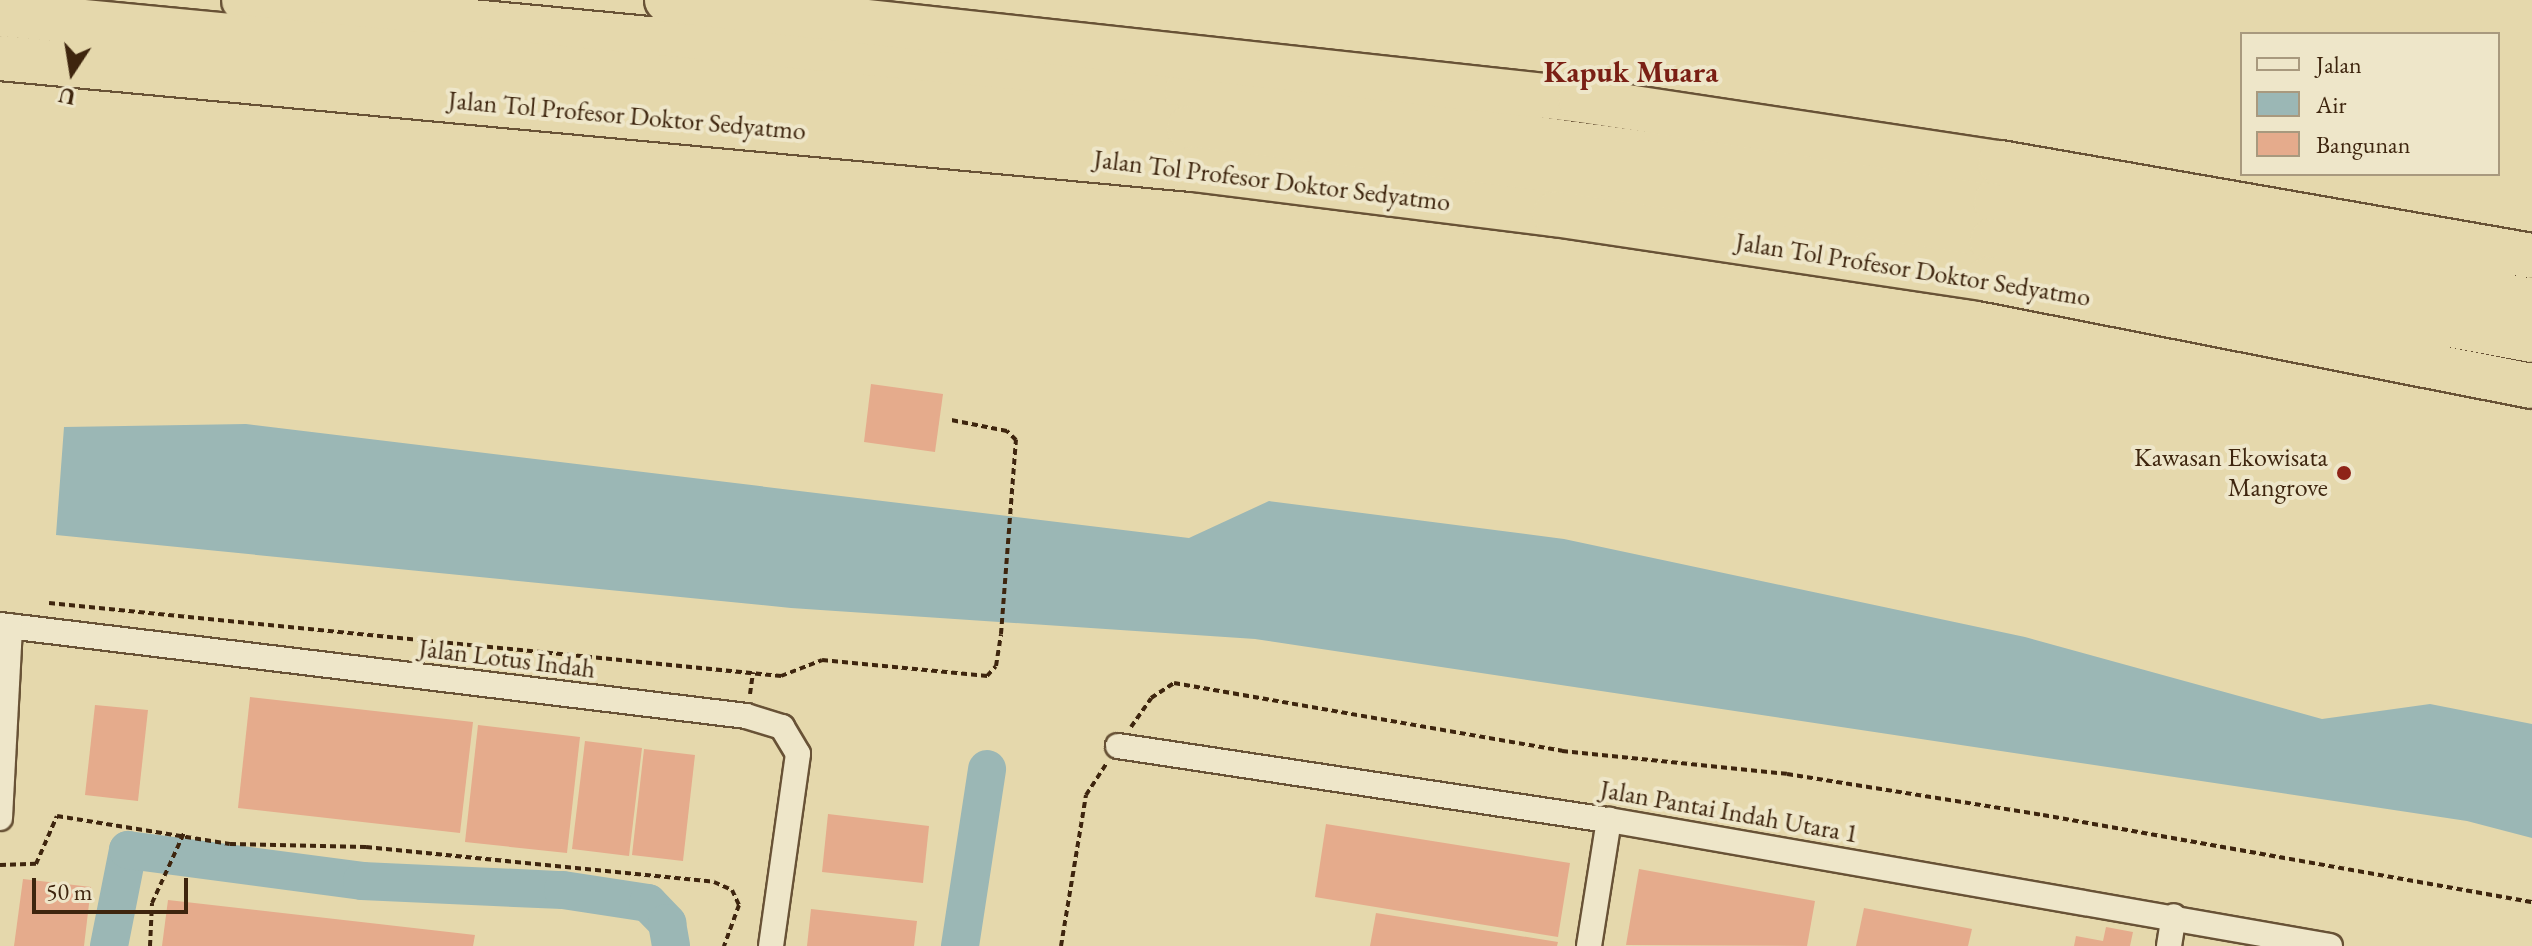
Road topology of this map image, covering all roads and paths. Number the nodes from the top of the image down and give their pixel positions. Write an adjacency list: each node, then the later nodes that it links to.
1 (244, 0): 6 (highway)
2 (667, 0): 5 (highway)
3 (0, 14): 7 (highway, Jalan Tol Profesor Doktor Sedyatmo)
4 (0, 58): 8 (highway, Jalan Tol Profesor Doktor Sedyatmo)
5 (2532, 256)
6 (2532, 301)
7 (2532, 340)
8 (2532, 386)
9 (951, 420): 10 (path)
10 (49, 603)
11 (5, 626): 13 (street); 21 (street, Jalan Lotus Indah)
12 (1118, 746): 14 (street, Jalan Pantai Indah Utara 1); 17 (path); 22 (path)
13 (0, 818)
14 (1609, 820): 18 (street, Jalan Pantai Indah Utara 1); 23 (street)
15 (184, 833): 16 (path); 19 (path); 20 (path)
16 (0, 865)
17 (2532, 902)
18 (2174, 916): 24 (street); 25 (street, Jalan Pantai Indah Utara 1)
19 (150, 946)
20 (724, 946)
21 (771, 946)
22 (1061, 946)
23 (1589, 946)
24 (2169, 946)
25 (2330, 946)

